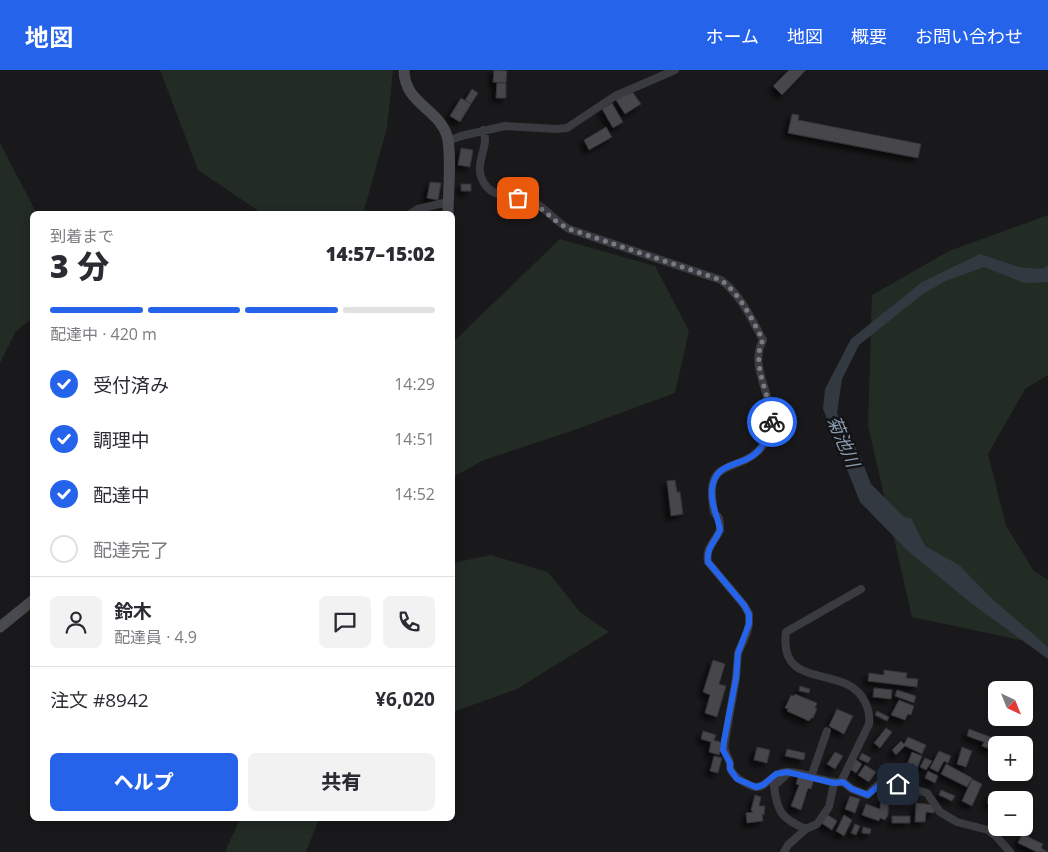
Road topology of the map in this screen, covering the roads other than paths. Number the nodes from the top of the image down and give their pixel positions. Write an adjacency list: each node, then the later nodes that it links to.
1 (404, 70): 4 (main road)
2 (675, 70): 3 (street)
3 (483, 130): 4 (street); 12 (street)
4 (448, 141): 5 (main road)
5 (448, 202): 6 (street); 7 (main road)
6 (415, 211)
7 (448, 211)
8 (861, 589): 14 (street)
9 (30, 603): 10 (main road)
10 (0, 626)
11 (827, 731): 13 (street)
12 (789, 772): 13 (street); 15 (street)
13 (811, 777): 14 (street)
14 (838, 782): 15 (street); 17 (street)
15 (806, 829): 16 (street)
16 (784, 852)
17 (1010, 852)

